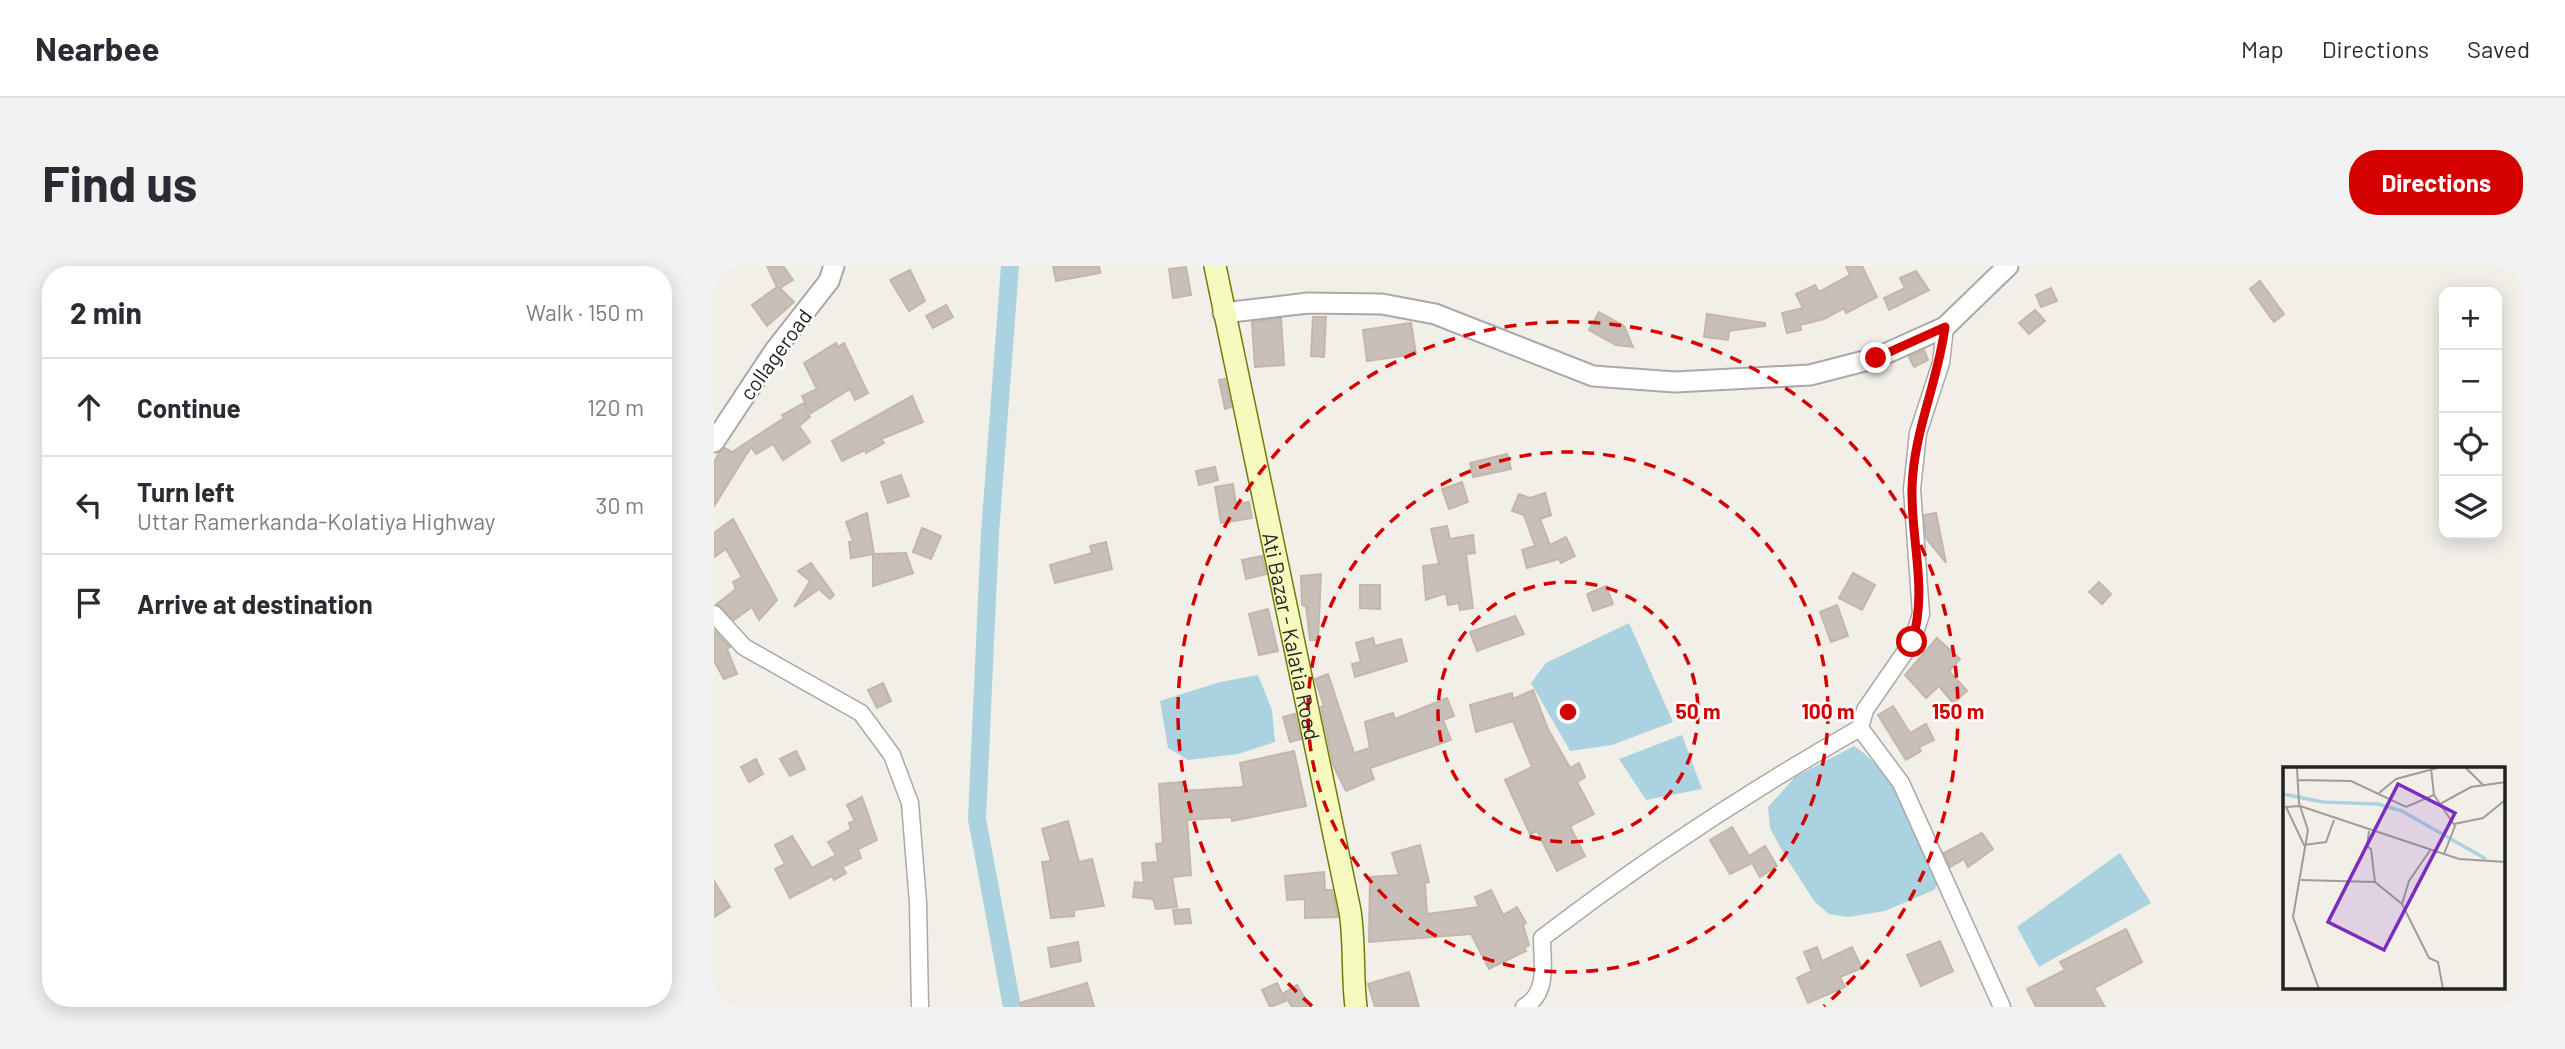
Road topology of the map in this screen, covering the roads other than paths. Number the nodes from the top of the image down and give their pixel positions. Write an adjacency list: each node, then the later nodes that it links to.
1 (834, 266): 6 (street, collageroad)
2 (1215, 266): 4 (main road, Ati Bazar - Kalatia Road)
3 (2008, 266): 5 (street)
4 (1223, 313): 5 (street); 10 (main road, Ati Bazar - Kalatia Road)
5 (1945, 327): 8 (street)
6 (714, 442)
7 (714, 614): 9 (street)
8 (1860, 728): 11 (street); 12 (street)
9 (920, 1007)
10 (1356, 1007)
11 (1524, 1007)
12 (2002, 1007)

